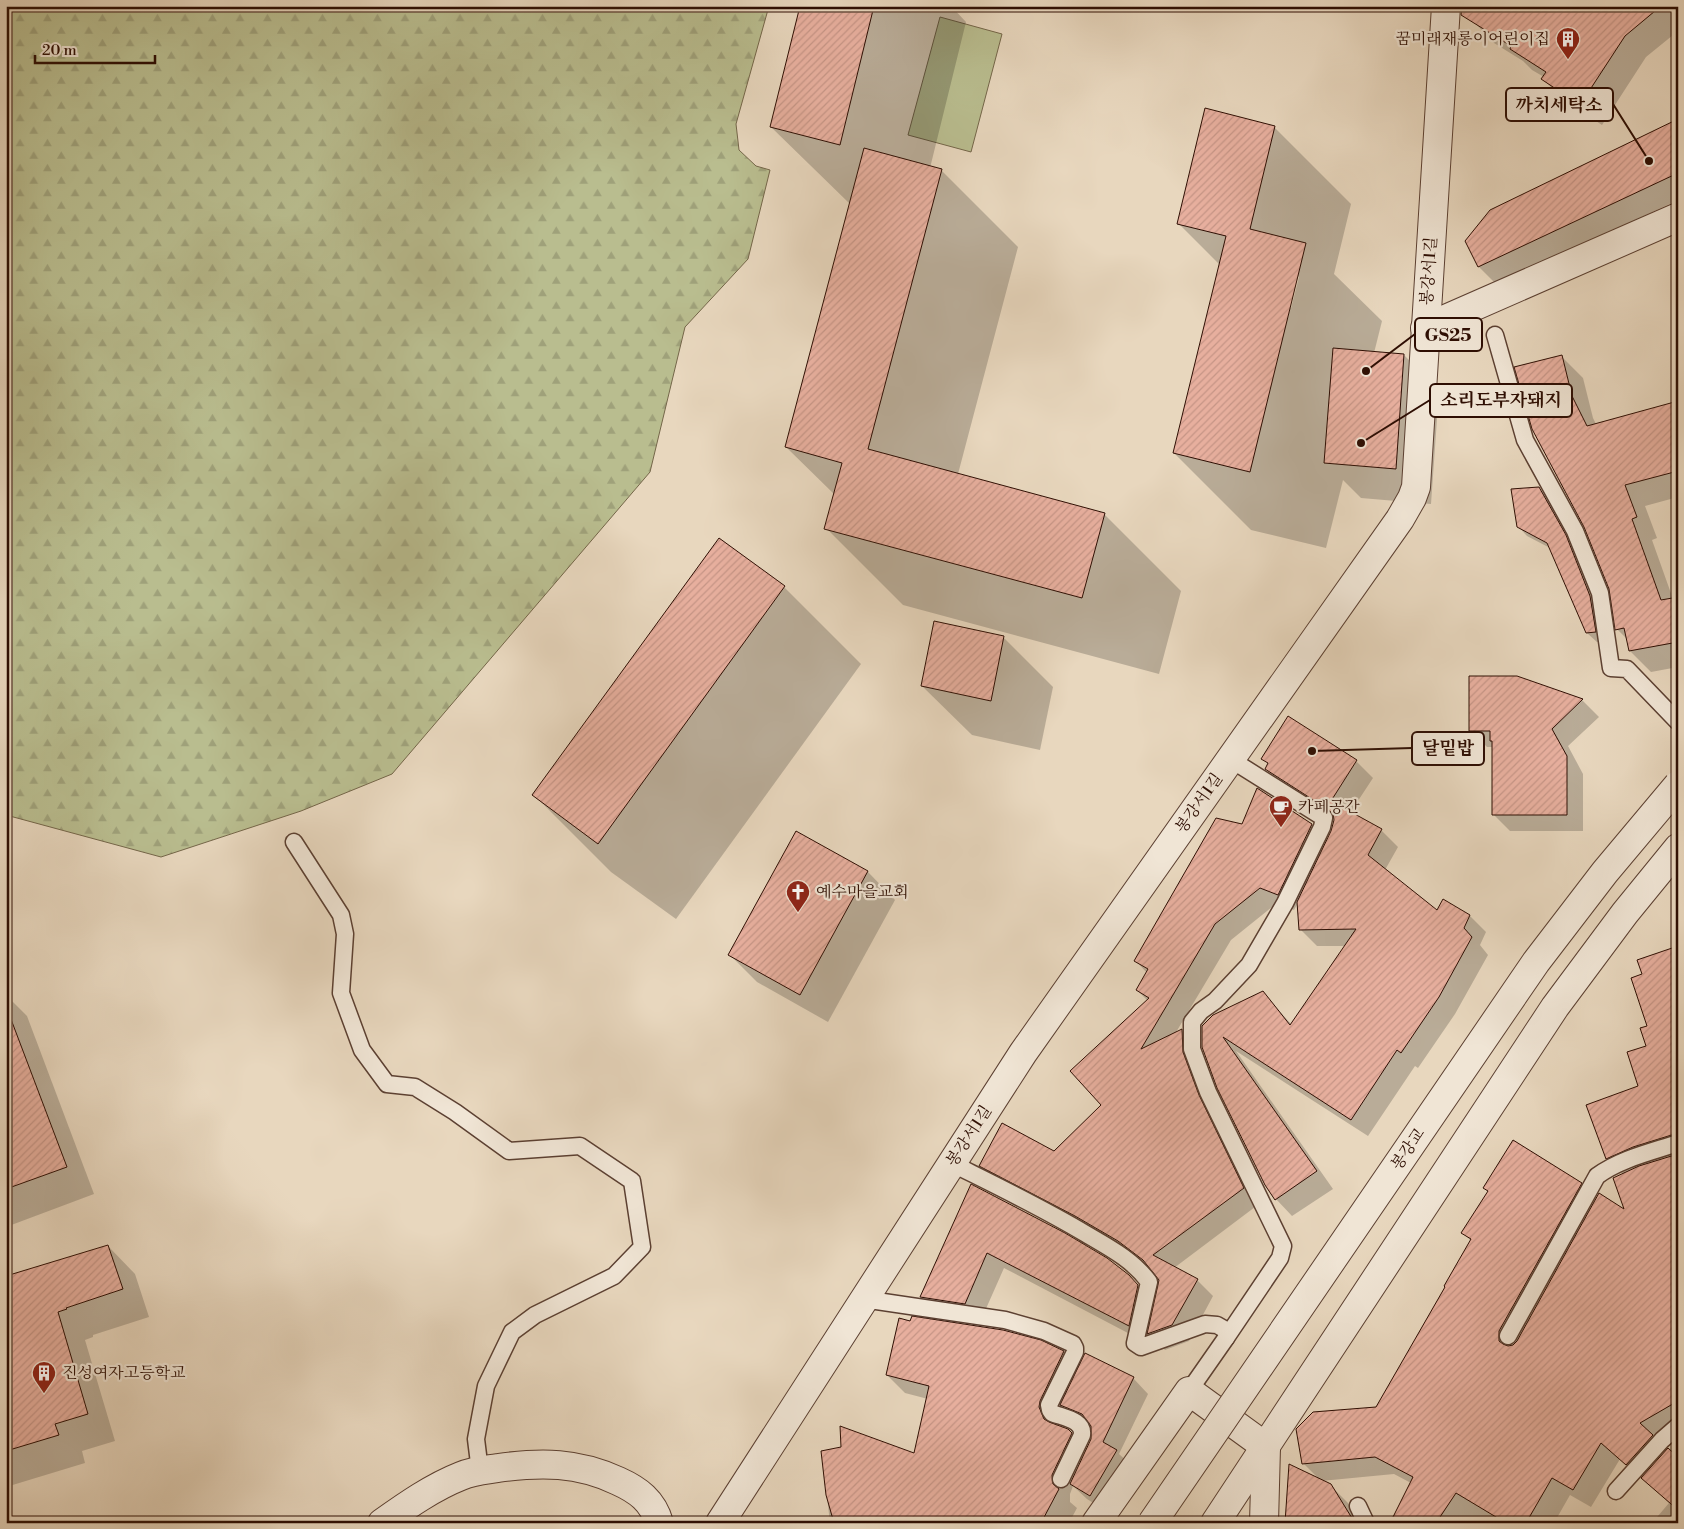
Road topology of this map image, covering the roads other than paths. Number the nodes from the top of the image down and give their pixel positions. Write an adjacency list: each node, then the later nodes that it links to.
1 (1446, 6): 3 (street, 봉강서1길)
2 (1678, 216): 3 (street)
3 (1425, 328): 6 (street, 봉강서1길)
4 (1495, 336): 5 (lane)
5 (1678, 722)
6 (1230, 759): 11 (street, 봉강서1길); 14 (lane)
7 (1678, 785): 26 (street, 봉강교, bridge)
8 (294, 842): 18 (lane)
9 (1678, 848): 17 (street)
10 (1678, 1143): 13 (lane)
11 (952, 1163): 12 (street, 봉강서1길); 14 (lane)
12 (864, 1299): 19 (lane); 24 (street, 봉강서1길)
13 (1508, 1336)
14 (1226, 1338): 15 (lane)
15 (1189, 1391): 17 (street); 25 (street)
16 (1678, 1426): 20 (lane)
17 (1266, 1447): 27 (street); 28 (street)
18 (480, 1471): 22 (street); 23 (street)
19 (1061, 1479)
20 (1616, 1491)
21 (1358, 1506): 29 (lane)
22 (382, 1523)
23 (659, 1523)
24 (720, 1523)
25 (1096, 1523)
26 (1152, 1523)
27 (1215, 1523)
28 (1264, 1523)
29 (1366, 1523)

